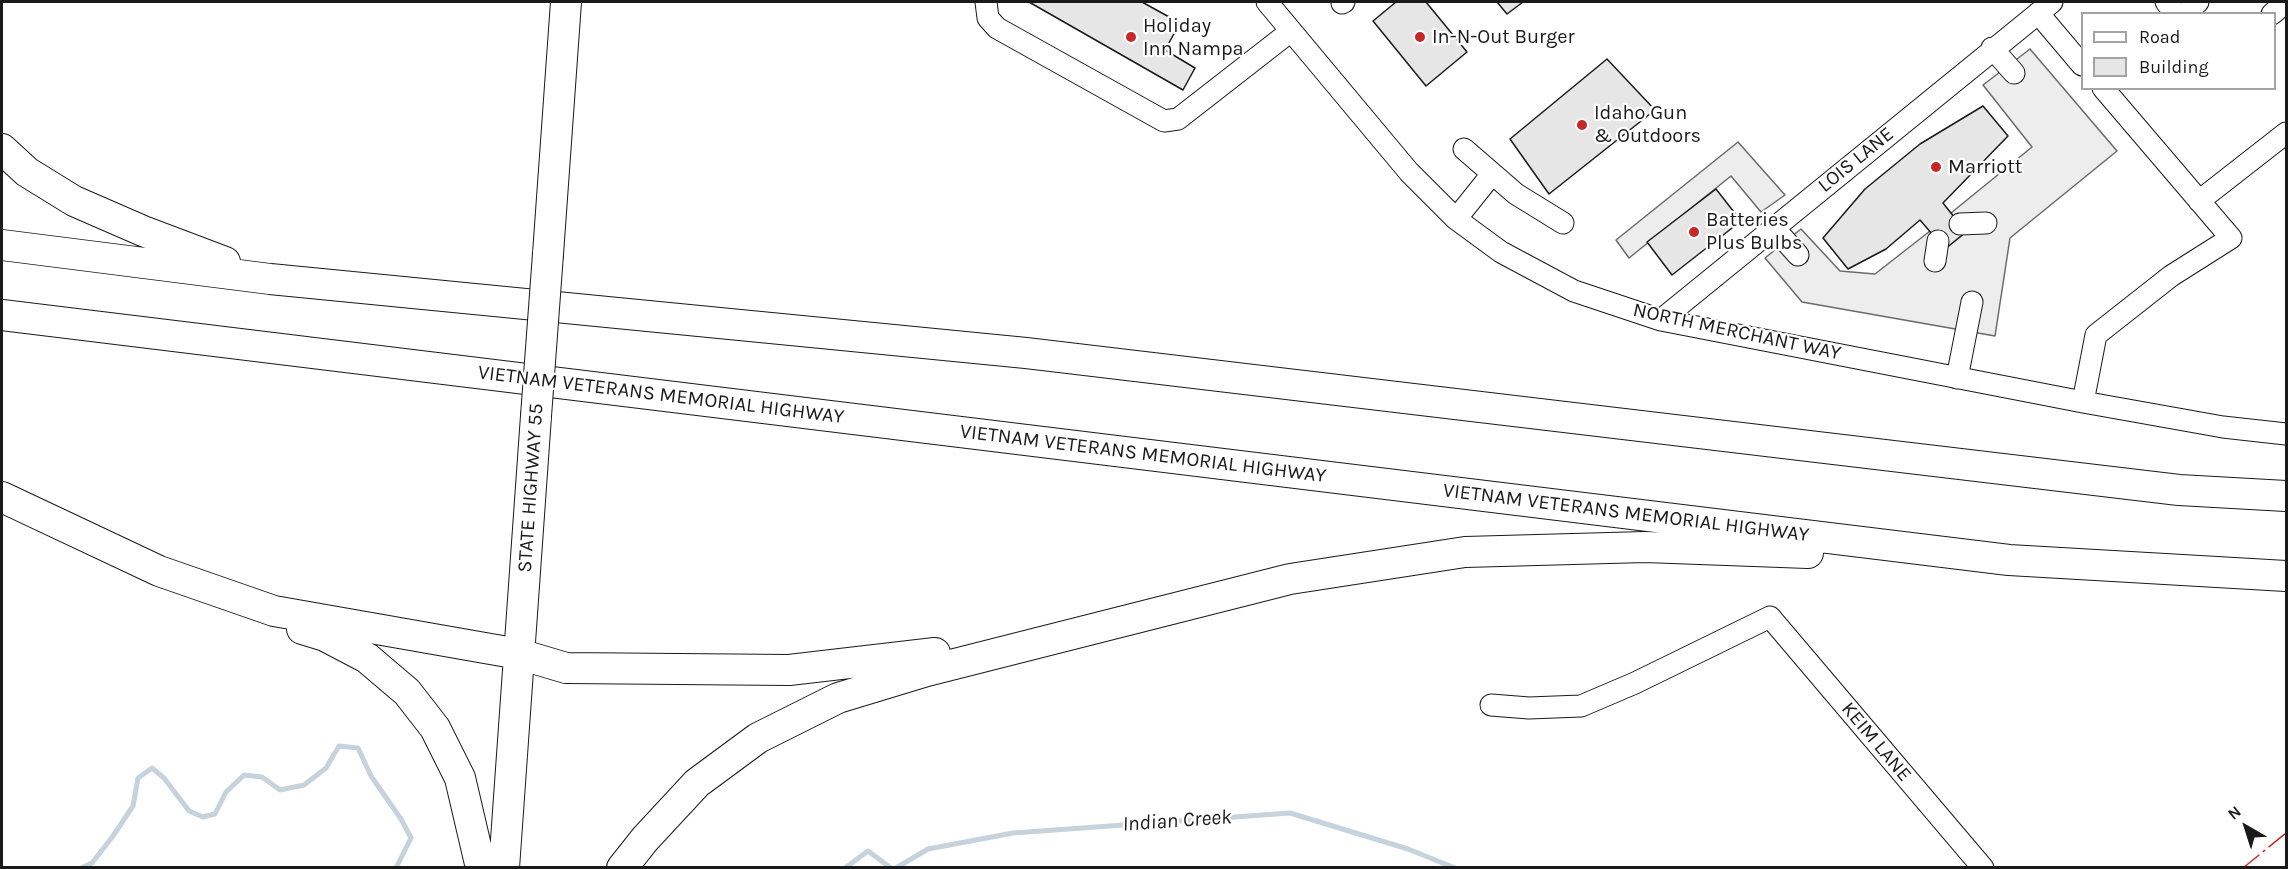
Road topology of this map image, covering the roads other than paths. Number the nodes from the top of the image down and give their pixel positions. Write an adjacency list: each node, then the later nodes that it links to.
1 (566, 2): 37 (highway, STATE HIGHWAY 55, bridge)
2 (986, 2): 7 (street)
3 (1267, 2): 7 (street, NORTH MERCHANT WAY)
4 (2286, 2): 6 (street)
5 (2045, 7): 8 (street, LOIS LANE); 9 (street)
6 (2274, 12)
7 (1291, 31): 17 (street, NORTH MERCHANT WAY)
8 (1992, 48): 10 (street); 21 (street, LOIS LANE)
9 (2081, 63)
10 (2014, 73)
11 (2105, 90): 16 (street)
12 (2286, 133): 16 (street)
13 (2, 149): 24 (highway)
14 (1464, 149): 15 (street)
15 (1492, 174): 17 (street); 19 (street)
16 (2199, 201): 29 (street)
17 (1456, 219): 27 (street, NORTH MERCHANT WAY)
18 (1986, 223): 20 (street)
19 (1563, 224)
20 (1960, 224)
21 (1774, 228): 23 (street); 27 (street, LOIS LANE)
22 (2, 245): 24 (highway)
23 (1798, 255)
24 (270, 279): 31 (highway)
25 (1972, 303): 28 (street)
26 (2, 315): 34 (highway, VIETNAM VETERANS MEMORIAL HIGHWAY)
27 (1661, 320): 28 (street, NORTH MERCHANT WAY)
28 (1957, 378): 29 (street, NORTH MERCHANT WAY)
29 (2083, 402): 30 (street, NORTH MERCHANT WAY)
30 (2286, 434)
31 (2286, 496)
32 (2, 497): 37 (highway)
33 (2, 504): 39 (highway)
34 (2009, 560): 35 (highway, VIETNAM VETERANS MEMORIAL HIGHWAY); 36 (highway)
35 (2286, 576)
36 (1290, 579): 37 (highway); 41 (highway)
37 (519, 654): 40 (highway, STATE HIGHWAY 55)
38 (1491, 705): 42 (street, KEIM LANE)
39 (481, 867)
40 (504, 867)
41 (622, 867)
42 (1983, 867)

